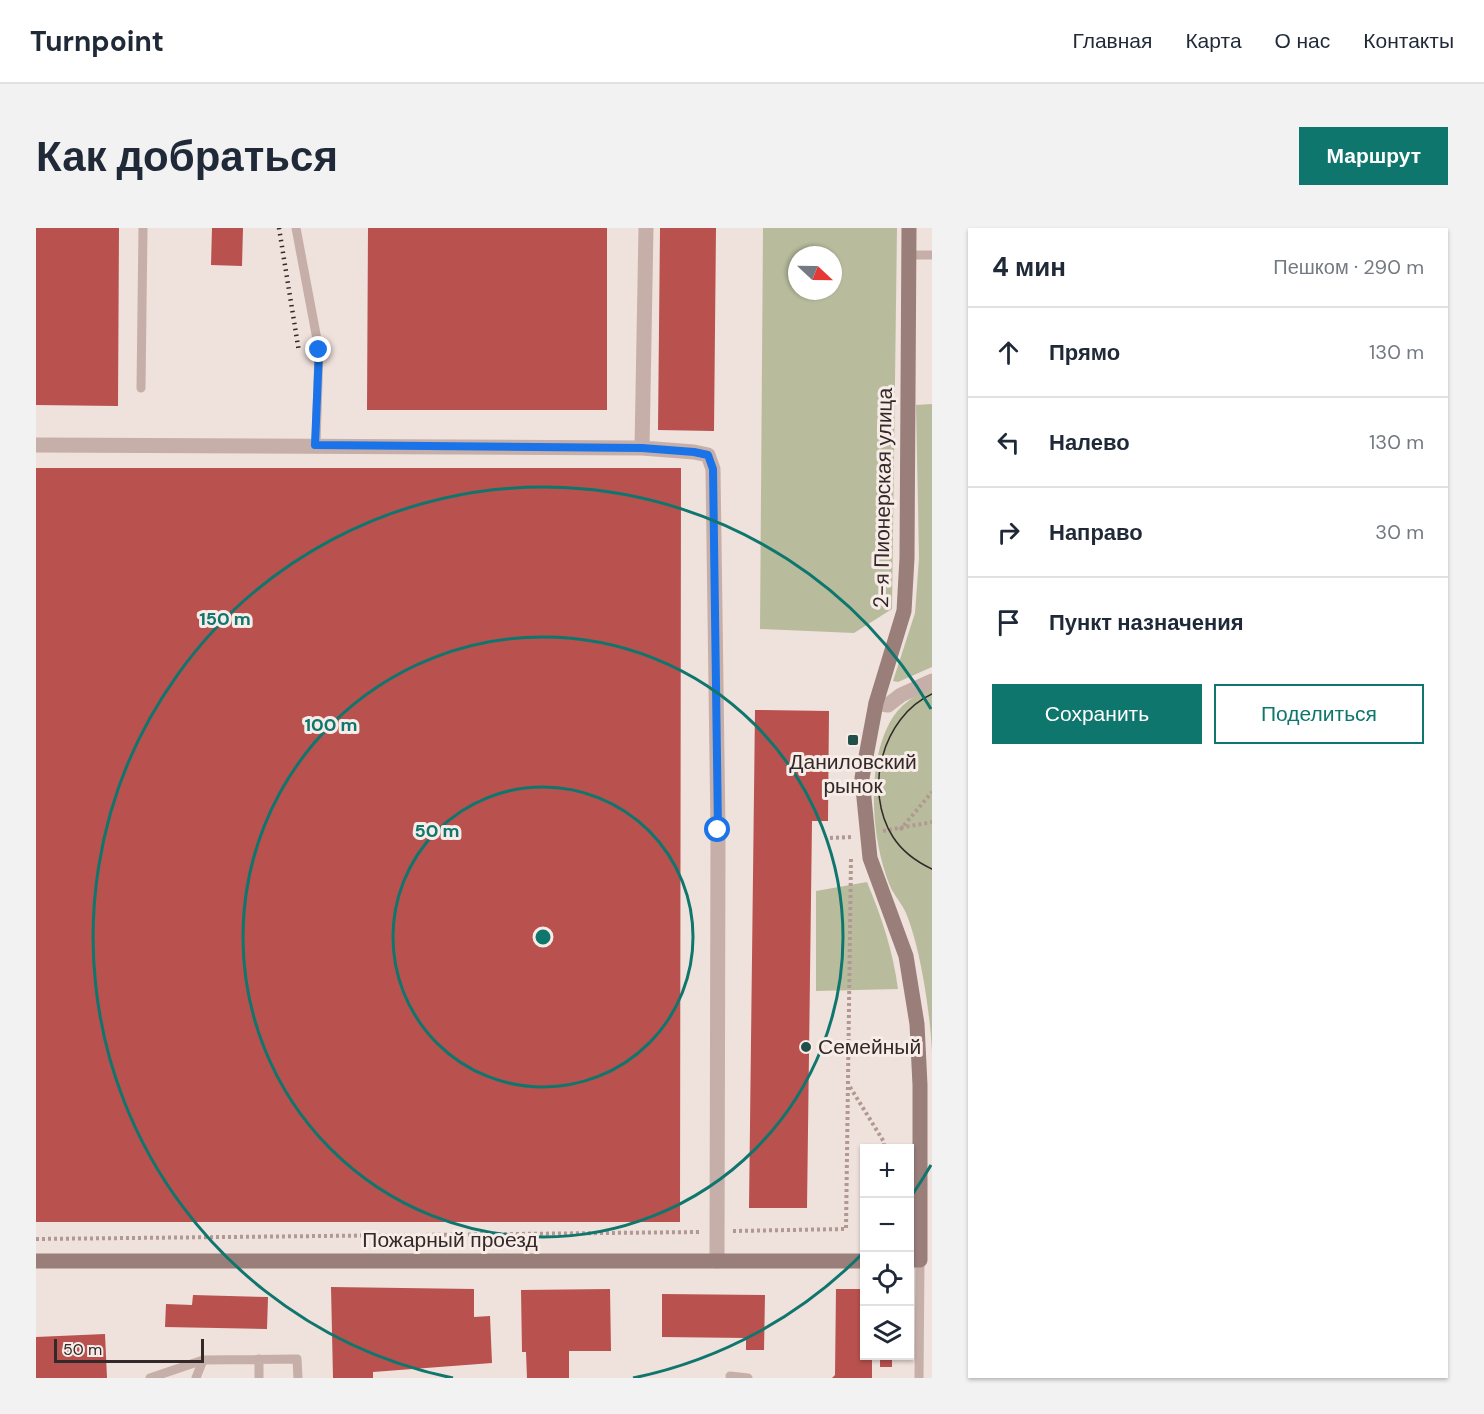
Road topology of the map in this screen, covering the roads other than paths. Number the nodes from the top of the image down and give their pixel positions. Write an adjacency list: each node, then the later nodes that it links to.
1 (143, 228): 7 (lane)
2 (296, 228): 9 (lane)
3 (646, 228): 10 (street)
4 (909, 228): 5 (street, 2-я Пионерская улица)
5 (910, 255): 6 (lane); 12 (street, 2-я Пионерская улица)
6 (932, 255)
7 (141, 388)
8 (36, 445): 9 (street)
9 (315, 445): 10 (street)
10 (642, 448): 15 (street)
11 (932, 681): 12 (street)
12 (876, 704): 13 (street, 2-я Пионерская улица)
13 (920, 1260): 25 (lane)
14 (36, 1261): 15 (street, Пожарный проезд)
15 (717, 1261): 16 (street, Пожарный проезд)
16 (860, 1261)
17 (259, 1359): 18 (lane); 22 (lane); 23 (lane)
18 (202, 1360): 20 (lane); 21 (lane)
19 (730, 1376): 24 (lane)
20 (150, 1378)
21 (196, 1378)
22 (259, 1378)
23 (298, 1378)
24 (748, 1378)
25 (919, 1378)

